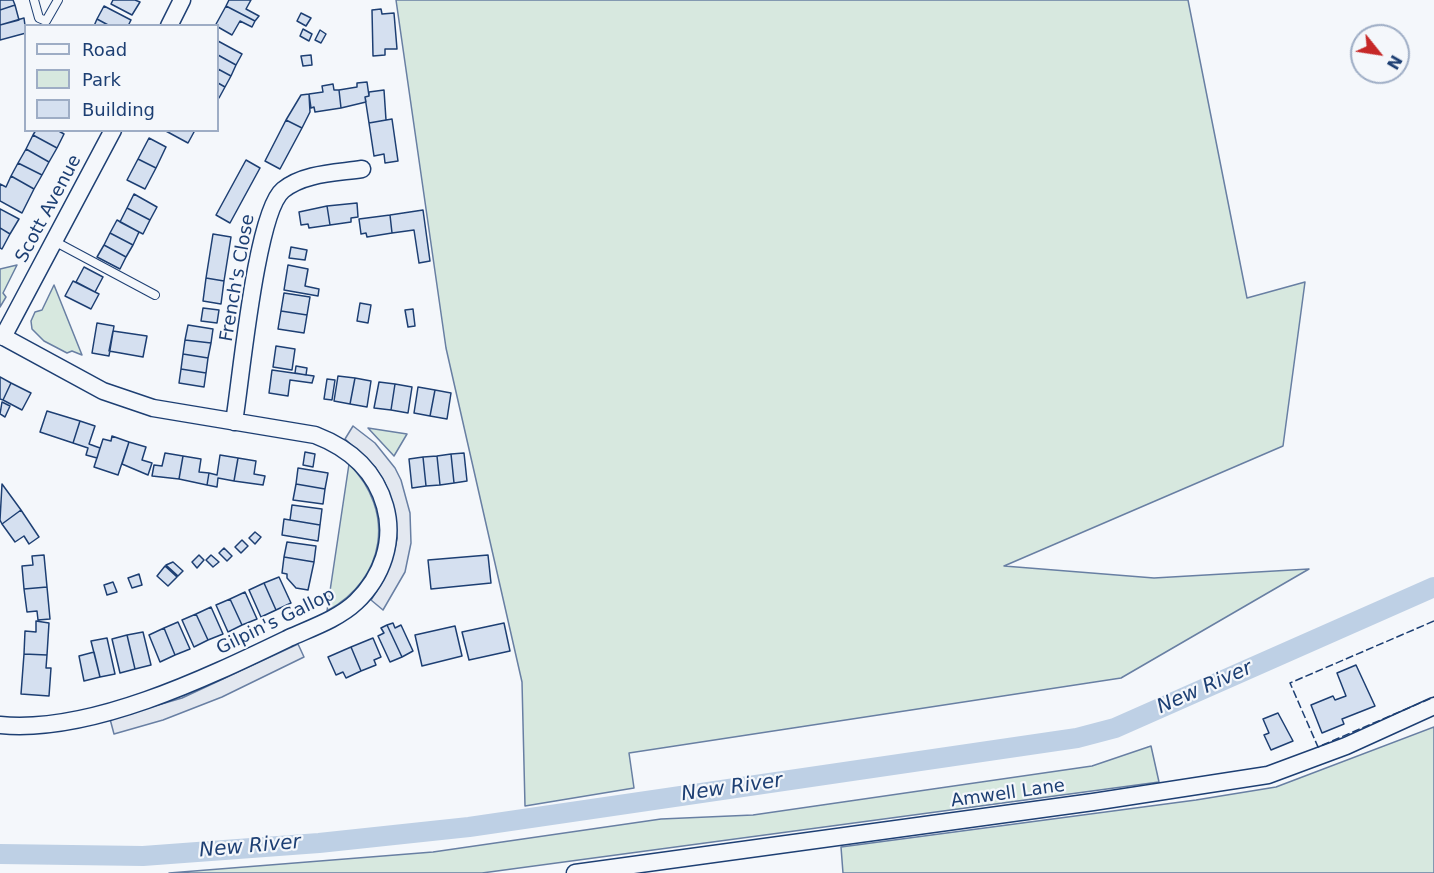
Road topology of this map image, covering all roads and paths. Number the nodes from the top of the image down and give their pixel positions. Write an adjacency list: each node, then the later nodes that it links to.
1 (34, 0): 2 (lane)
2 (58, 0)
3 (182, 0): 4 (street)
4 (170, 24)
5 (112, 132): 7 (street, Scott Avenue)
6 (362, 169): 10 (street, French's Close)
7 (54, 241): 8 (lane); 9 (street, Scott Avenue)
8 (155, 295)
9 (1, 336): 10 (street, Gilpin's Gallop)
10 (234, 422): 12 (street, Gilpin's Gallop)
11 (1434, 706): 13 (street, Amwell Lane)
12 (0, 725)
13 (629, 870): 14 (street, Amwell Lane)
14 (575, 873)

